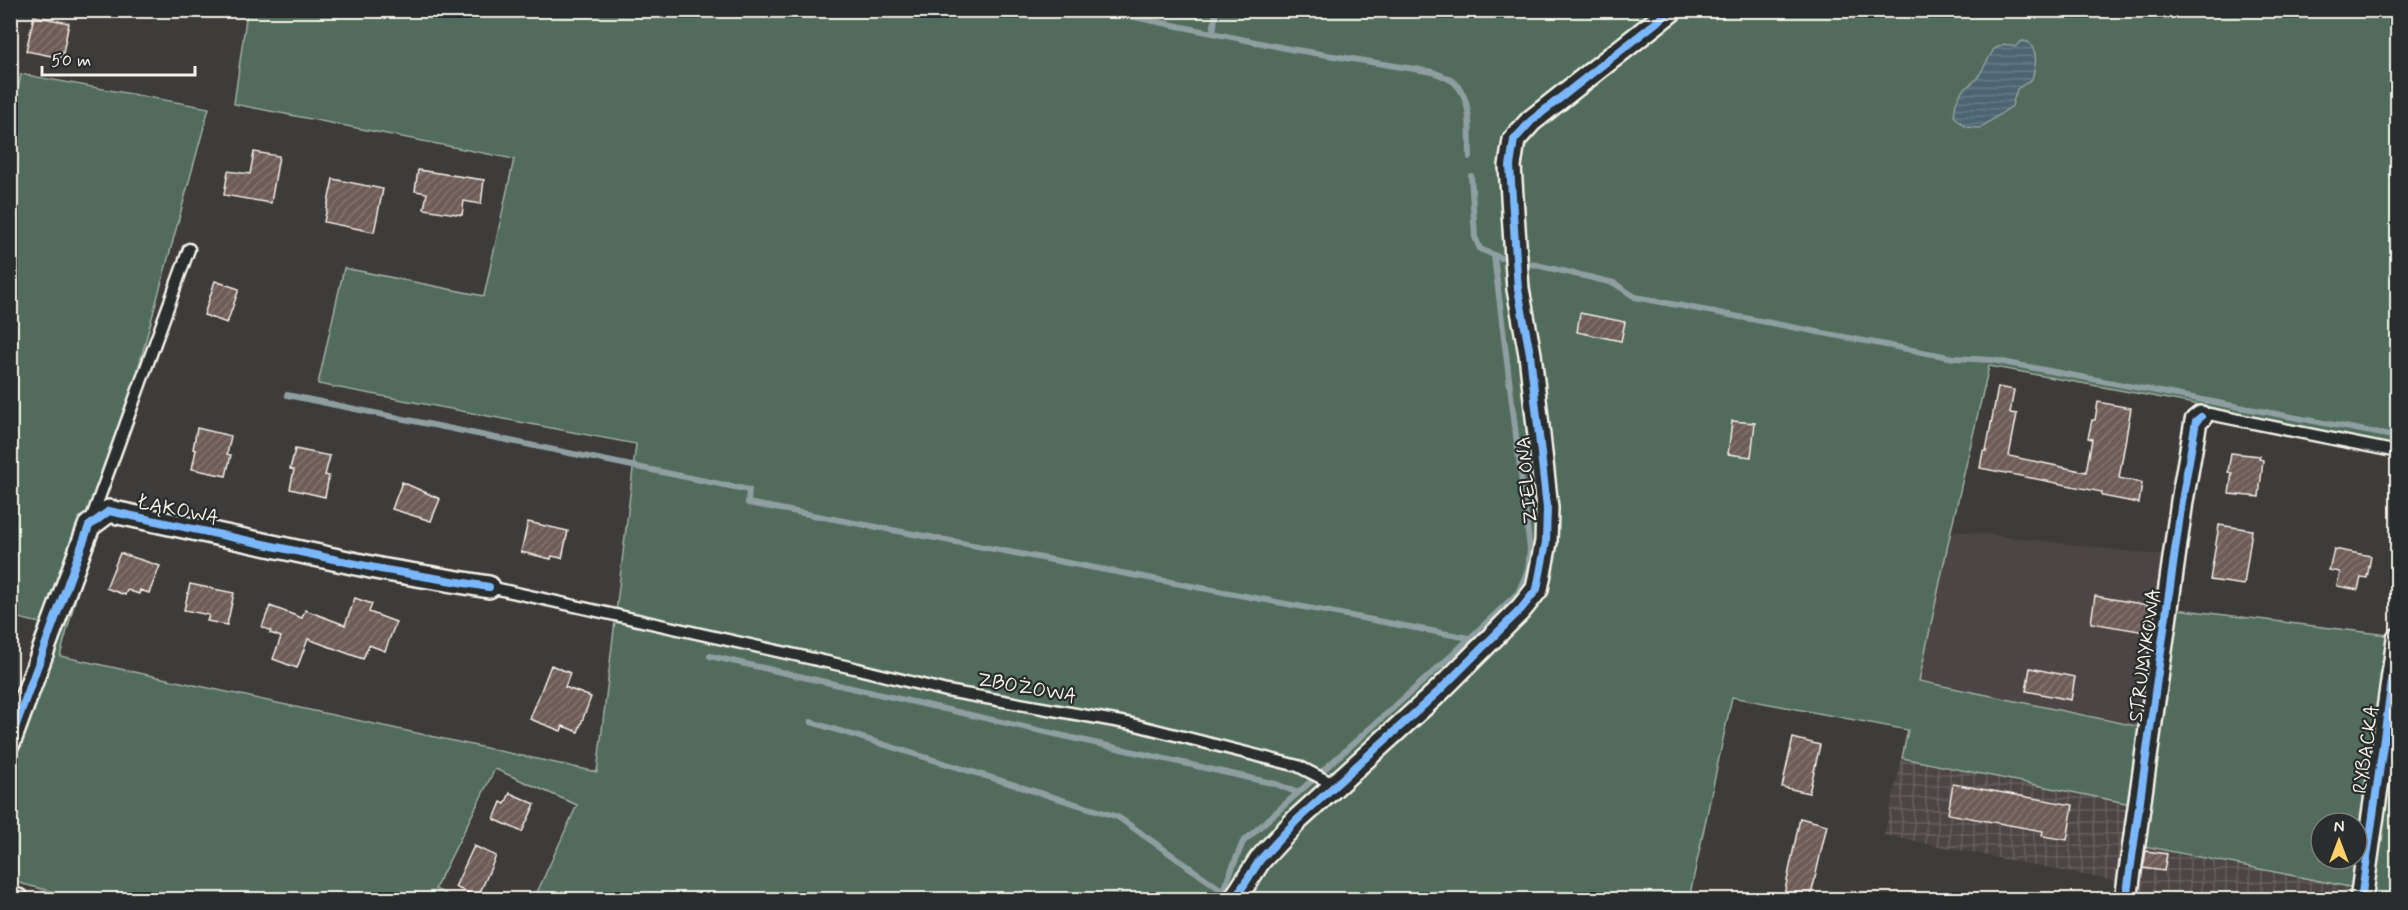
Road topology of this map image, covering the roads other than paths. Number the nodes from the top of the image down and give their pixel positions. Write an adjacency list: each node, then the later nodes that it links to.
1 (1672, 10): 9 (street, ZIELONA)
2 (189, 249): 5 (lane)
3 (2201, 417): 4 (lane); 13 (street, STRUMYKOWA)
4 (2397, 452)
5 (89, 526): 6 (street, ŁĄKOWA); 8 (street)
6 (489, 587): 9 (lane, ZBOŻOWA)
7 (2397, 639): 14 (street, RYBACKA)
8 (10, 741)
9 (1335, 786): 12 (street, ZIELONA)
10 (10, 898): 11 (street)
11 (18, 900)
12 (1234, 900)
13 (2126, 900)
14 (2361, 900)

